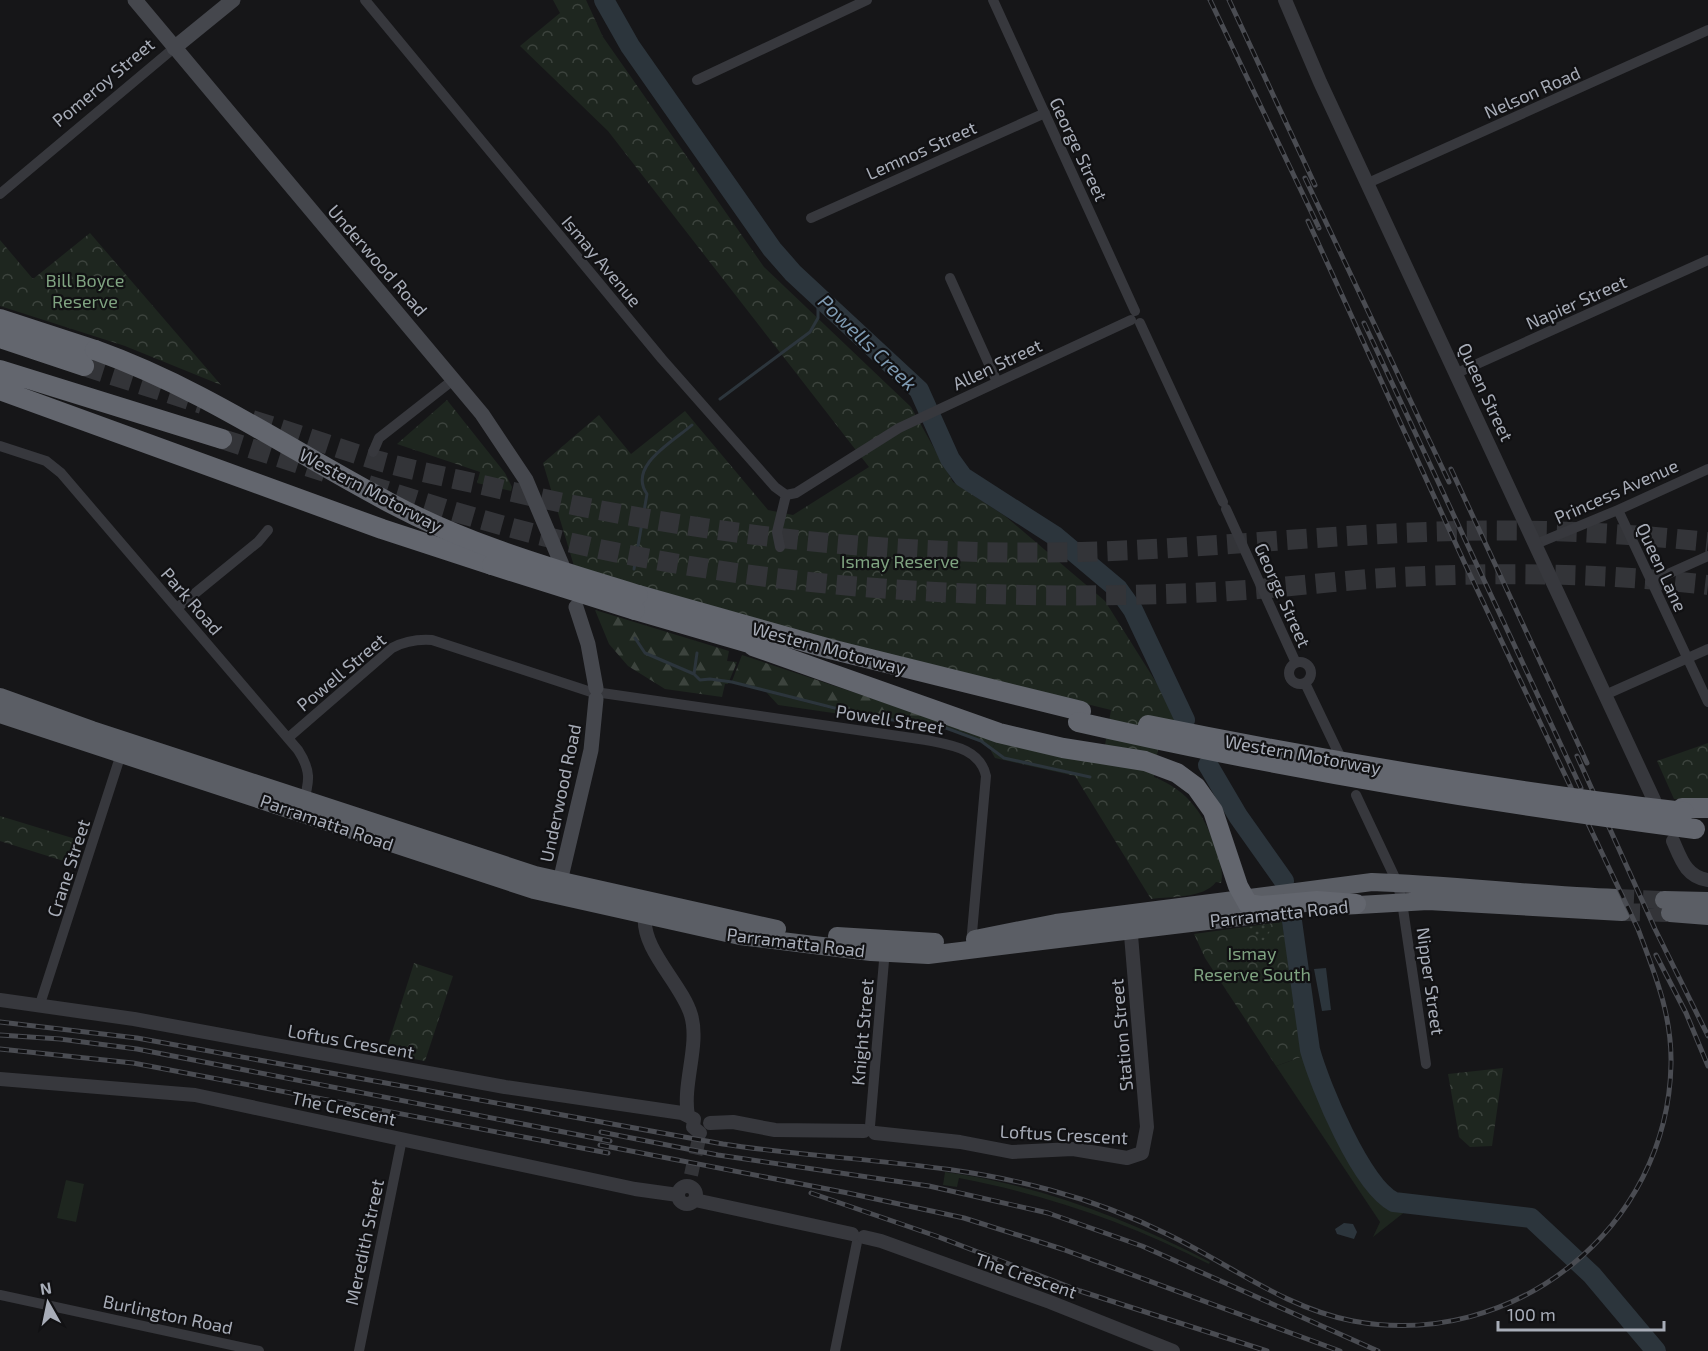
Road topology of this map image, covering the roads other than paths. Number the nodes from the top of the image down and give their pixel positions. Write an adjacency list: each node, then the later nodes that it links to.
1 (135, 0): 8 (main road, Underwood Road)
2 (233, 0): 8 (main road, Pomeroy Street)
3 (365, 0): 29 (street, Ismay Avenue)
4 (867, 0): 9 (street)
5 (993, 0): 10 (street, George Street)
6 (1285, 0): 11 (street, Queen Street)
7 (1708, 30): 11 (street, Nelson Road)
8 (174, 48): 12 (street, Pomeroy Street); 22 (main road, Underwood Road)
9 (697, 80)
10 (1045, 113): 13 (street, Lemnos Street); 16 (street, George Street)
11 (1368, 183): 21 (street, Queen Street)
12 (0, 194)
13 (811, 218)
14 (1708, 260): 21 (street, Napier Street)
15 (950, 278): 23 (street)
16 (1135, 318): 23 (street, Allen Street); 51 (street, George Street)
17 (0, 319): 37 (highway, Western Motorway, bridge)
18 (0, 338): 19 (highway)
19 (84, 366)
20 (0, 370): 25 (highway)
21 (1457, 373): 32 (street, Queen Street)
22 (453, 380): 27 (street); 35 (main road, Underwood Road)
23 (997, 382): 29 (street, Allen Street)
24 (0, 390): 37 (highway, Western Motorway, bridge)
25 (222, 439)
26 (0, 446): 39 (street, Park Road)
27 (373, 452)
28 (1708, 469): 30 (street, Princess Avenue)
29 (786, 495): 33 (street)
30 (1618, 510): 32 (street, Princess Avenue); 36 (street, Queen Lane)
31 (268, 530): 39 (street)
32 (1536, 544): 44 (street, Queen Street)
33 (780, 548)
34 (1708, 556): 36 (street)
35 (561, 565)
36 (1650, 582): 42 (street, Queen Lane)
37 (637, 603): 40 (highway, Western Motorway); 48 (highway, Western Motorway)
38 (576, 607): 43 (main road, Underwood Road)
39 (177, 608): 49 (street, Park Road)
40 (753, 646): 48 (highway, Western Motorway); 62 (highway)
41 (1708, 649): 42 (street)
42 (1687, 659): 44 (street); 46 (street, Queen Lane)
43 (597, 693): 49 (street, Powell Street); 61 (main road, Underwood Road); 69 (street, Powell Street)
44 (1605, 695): 53 (street, Queen Street)
45 (0, 697): 50 (highway, Parramatta Road)
46 (1708, 702)
47 (0, 714): 50 (highway, Parramatta Road)
48 (1079, 717): 53 (highway, Western Motorway, bridge); 57 (highway, Western Motorway, bridge)
49 (288, 738): 54 (street, Park Road)
50 (123, 747): 54 (highway, Parramatta Road); 72 (street, Crane Street)
51 (1339, 754)
52 (1356, 795): 60 (street)
53 (1653, 804): 56 (highway, Western Motorway, bridge)
54 (302, 807): 61 (highway, Parramatta Road)
55 (1708, 808): 56 (highway)
56 (1683, 810): 57 (highway, Western Motorway)
57 (1704, 825)
58 (1673, 841): 59 (street)
59 (1708, 880)
60 (1397, 882): 62 (highway, Parramatta Road); 63 (street); 63 (highway, Parramatta Road)
61 (558, 888): 66 (highway, Parramatta Road); 70 (highway, Parramatta Road)
62 (1245, 899): 65 (highway); 68 (highway, Parramatta Road)
63 (1402, 902): 65 (highway, Parramatta Road); 73 (street, Nipper Street)
64 (1708, 902): 67 (highway)
65 (1356, 904): 68 (highway, Parramatta Road)
66 (645, 916): 70 (highway, Parramatta Road); 75 (street)
67 (1708, 916)
68 (1130, 921): 69 (highway, Parramatta Road); 78 (street, Station Street)
69 (971, 945): 70 (highway, Parramatta Road)
70 (885, 947): 76 (street, Knight Street)
71 (0, 1000): 72 (street, Loftus Crescent)
72 (40, 1004): 75 (street, Loftus Crescent)
73 (1426, 1064)
74 (0, 1079): 77 (street, The Crescent)
75 (691, 1118): 76 (street, Loftus Crescent)
76 (870, 1130): 78 (street, Loftus Crescent)
77 (402, 1139): 79 (street, The Crescent); 84 (street, Meredith Street)
78 (1142, 1153)
79 (678, 1195): 80 (street, The Crescent); 80 (street)
80 (695, 1200): 81 (street, The Crescent)
81 (858, 1238): 85 (street); 86 (street, The Crescent)
82 (0, 1295): 83 (street, Burlington Road)
83 (259, 1351)
84 (359, 1351)
85 (835, 1351)
86 (1173, 1351)

